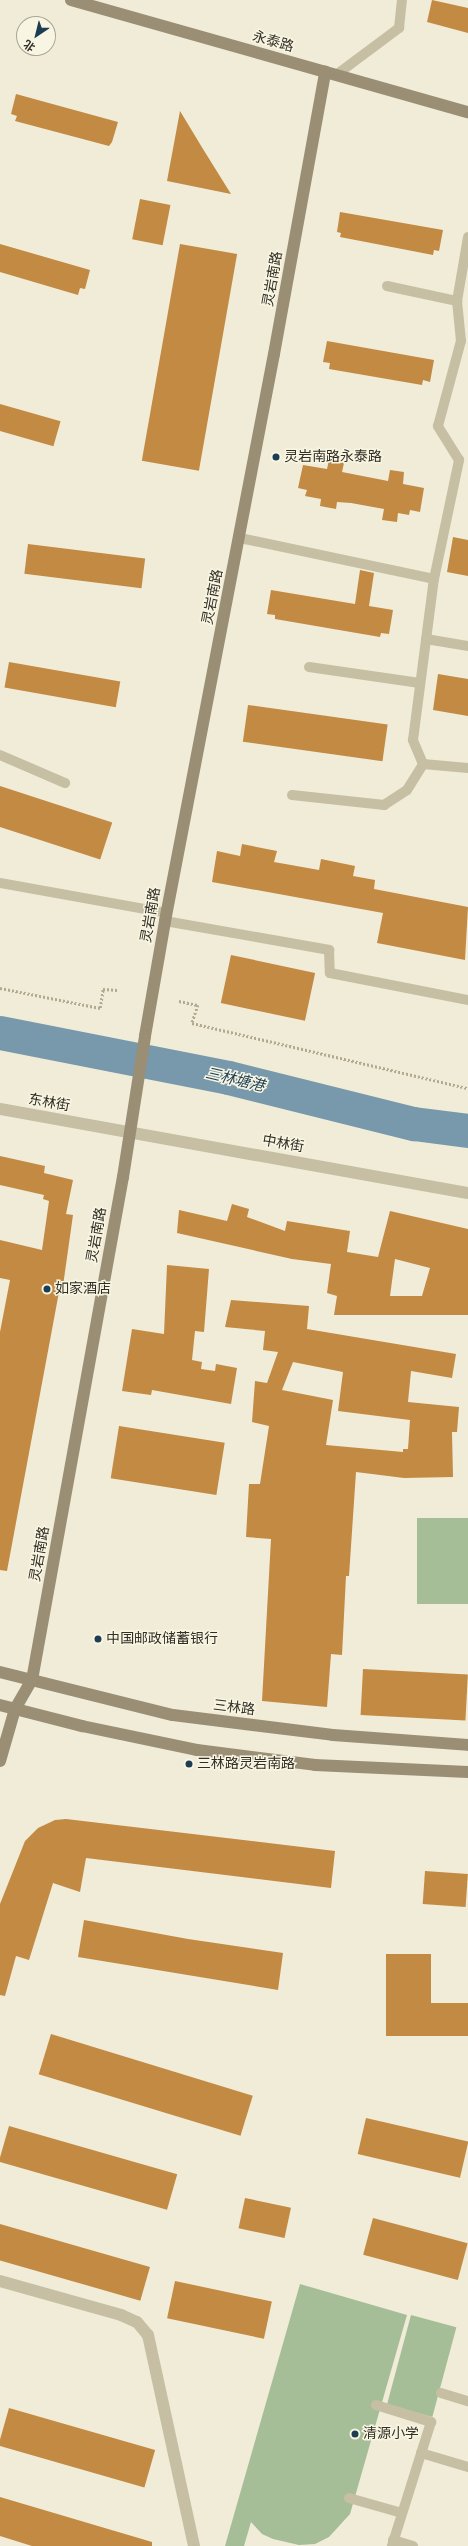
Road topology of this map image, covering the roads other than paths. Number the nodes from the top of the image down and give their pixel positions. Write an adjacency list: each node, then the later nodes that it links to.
1 (71, 0): 3 (street, 永泰路)
2 (402, 0): 3 (lane)
3 (330, 73): 4 (street, 永泰路); 10 (street, 灵岩南路)
4 (468, 112)
5 (468, 236): 7 (lane)
6 (387, 286): 7 (lane)
7 (457, 301): 8 (lane)
8 (465, 339): 9 (lane)
9 (464, 460): 11 (lane)
10 (240, 538): 11 (lane); 22 (street, 灵岩南路)
11 (434, 579): 12 (lane)
12 (426, 639): 13 (lane); 15 (lane)
13 (468, 646)
14 (309, 667): 15 (lane)
15 (420, 683): 17 (lane)
16 (0, 755): 19 (lane)
17 (423, 764): 18 (lane); 20 (lane)
18 (468, 768)
19 (65, 783)
20 (292, 796)
21 (0, 883): 22 (lane)
22 (166, 917): 23 (lane); 28 (street, 灵岩南路, bridge)
23 (468, 1000)
24 (0, 1110): 25 (street, 东林街)
25 (92, 1126): 26 (street, 中林街)
26 (468, 1193)
27 (0, 1672): 28 (street, 三林路)
28 (32, 1680): 30 (street, 灵岩南路); 31 (street, 三林路)
29 (0, 1705): 30 (street)
30 (15, 1709): 32 (street, 灵岩南路); 33 (street)
31 (468, 1745)
32 (0, 1761)
33 (468, 1772)
34 (0, 2281): 43 (street)
35 (441, 2393): 36 (lane)
36 (468, 2401)
37 (376, 2405): 38 (lane)
38 (421, 2453): 39 (lane); 41 (lane)
39 (468, 2467)
40 (348, 2498): 41 (lane)
41 (402, 2513): 42 (lane)
42 (392, 2543): 44 (lane)
43 (194, 2546)
44 (413, 2546)

